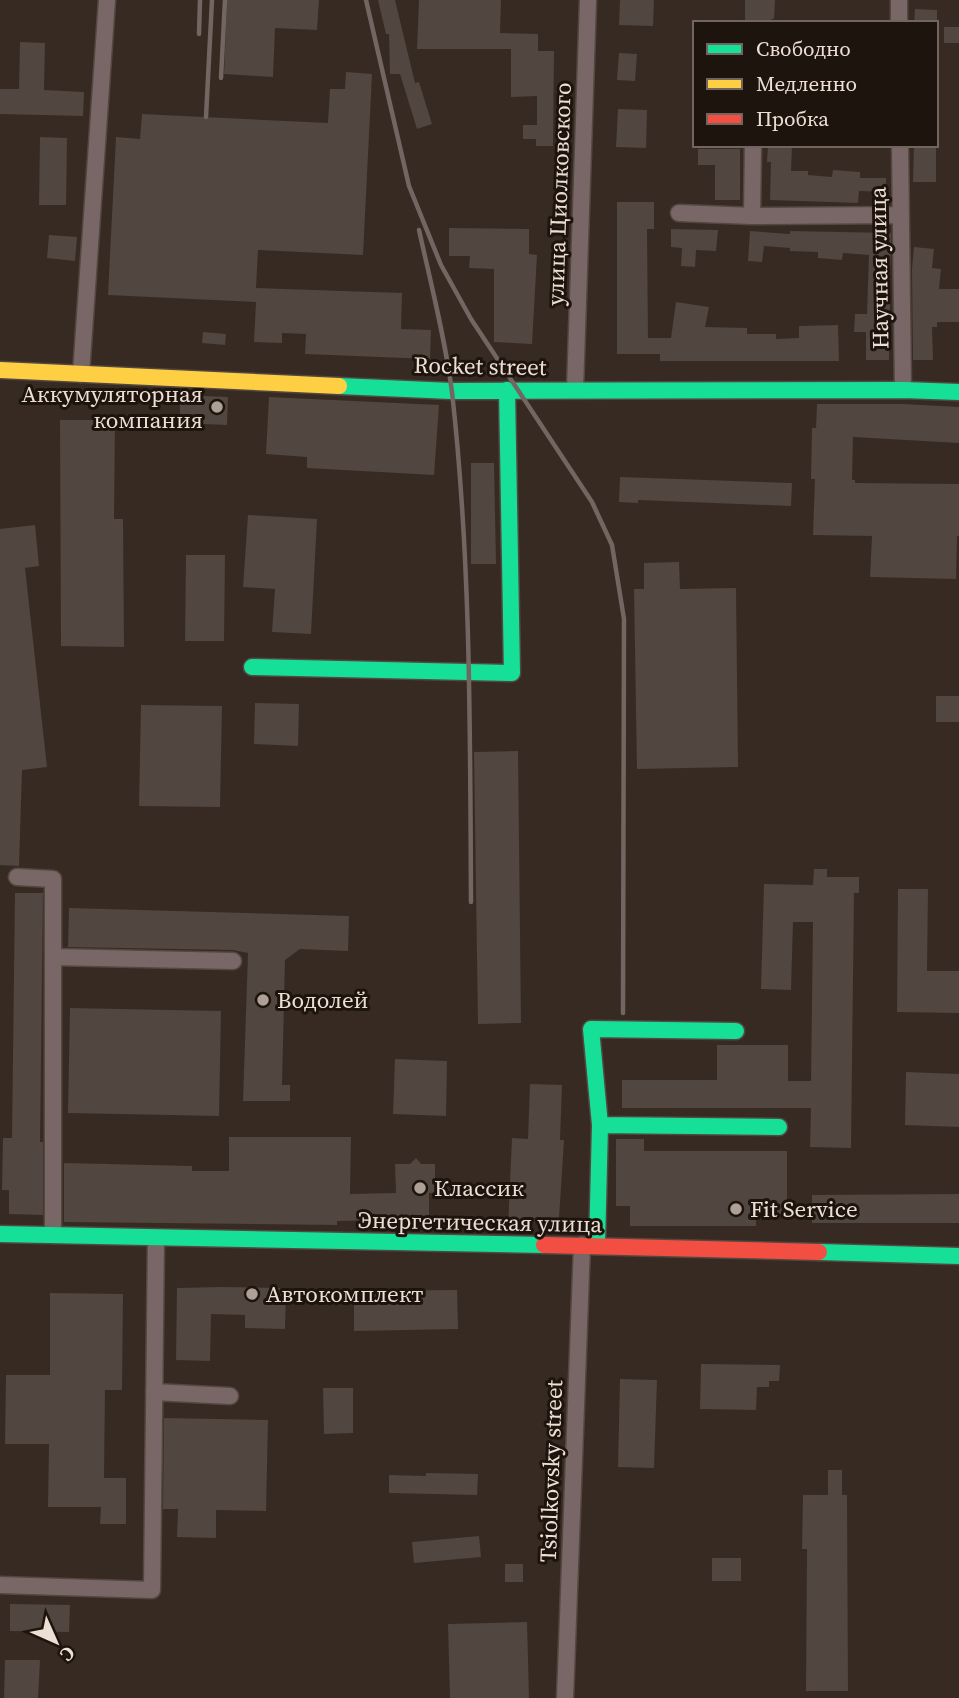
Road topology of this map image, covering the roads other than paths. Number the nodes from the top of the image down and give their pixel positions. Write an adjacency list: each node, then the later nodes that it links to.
1 (107, 0): 11 (street)
2 (588, 0): 13 (street, улица Циолковского)
3 (899, 0): 4 (street)
4 (899, 21)
5 (753, 147): 9 (street)
6 (900, 147): 8 (street, Научная улица)
7 (679, 213): 9 (street)
8 (901, 215): 9 (street); 14 (street, Научная улица)
9 (752, 216)
10 (0, 370): 11 (street, Rocket street)
11 (81, 374): 12 (street, Rocket street)
12 (507, 390): 13 (street, Rocket street); 16 (street)
13 (575, 390): 14 (street, Rocket street)
14 (903, 390): 15 (street, Rocket street)
15 (959, 392)
16 (252, 667)
17 (17, 877): 18 (street)
18 (53, 957): 19 (street); 24 (street)
19 (233, 961)
20 (736, 1031): 21 (street)
21 (600, 1125): 22 (street); 26 (street)
22 (779, 1127)
23 (0, 1234): 24 (street, Энергетическая улица)
24 (53, 1235): 25 (street, Энергетическая улица)
25 (156, 1238): 26 (street, Энергетическая улица); 28 (street)
26 (590, 1245): 27 (street, Энергетическая улица); 31 (street, Tsiolkovsky street)
27 (959, 1256)
28 (154, 1392): 29 (street); 30 (street)
29 (230, 1396)
30 (0, 1585)
31 (565, 1698)

